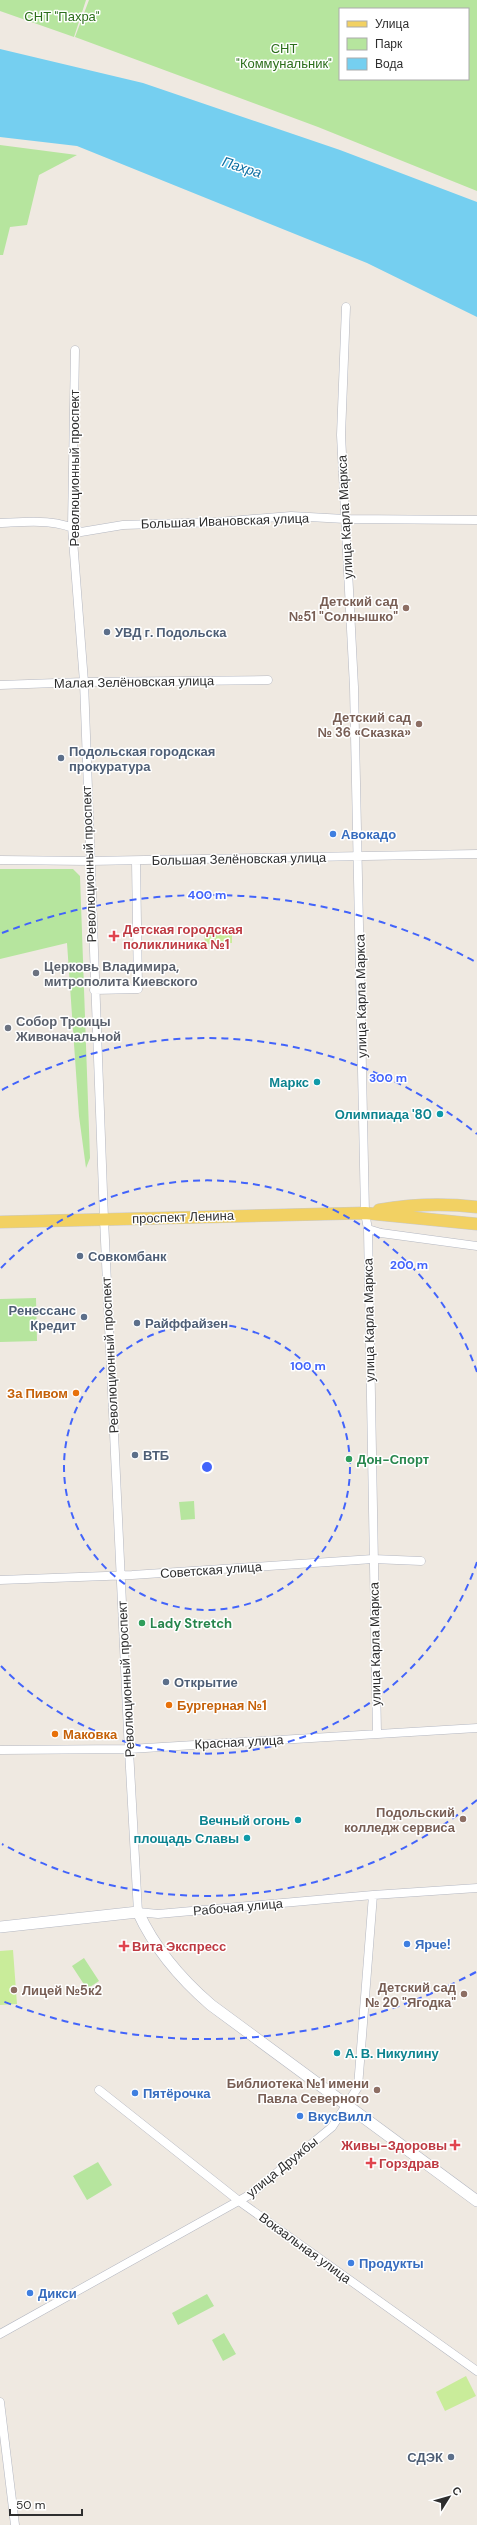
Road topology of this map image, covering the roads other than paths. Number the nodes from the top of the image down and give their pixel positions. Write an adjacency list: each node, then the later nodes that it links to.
1 (346, 307): 3 (street, улица Карла Маркса)
2 (75, 350): 6 (street, Революционный проспект)
3 (345, 519): 4 (street, Большая Ивановская улица); 6 (street, Большая Ивановская улица); 11 (street, улица Карла Маркса)
4 (477, 520)
5 (0, 523): 6 (street, Большая Ивановская улица)
6 (72, 527): 8 (street, Революционный проспект)
7 (268, 680): 8 (street, Малая Зелёновская улица)
8 (84, 682): 9 (street, Малая Зелёновская улица); 14 (street, Революционный проспект)
9 (0, 685)
10 (477, 854): 11 (street, Большая Зелёновская улица)
11 (358, 856): 13 (street, Большая Зелёновская улица); 17 (street, улица Карла Маркса)
12 (0, 860): 14 (street, Большая Зелёновская улица)
13 (136, 860): 14 (street, Большая Зелёновская улица); 15 (street)
14 (89, 861): 15 (street, Революционный проспект)
15 (94, 990): 18 (street, Революционный проспект)
16 (477, 1207): 17 (main road, проспект Ленина)
17 (365, 1213): 18 (main road, проспект Ленина); 20 (main road, проспект Ленина); 21 (street, улица Карла Маркса)
18 (104, 1219): 19 (main road, проспект Ленина); 25 (street, Революционный проспект)
19 (0, 1222)
20 (477, 1224)
21 (368, 1229): 22 (street); 23 (street, улица Карла Маркса)
22 (477, 1246)
23 (373, 1559): 24 (street, Советская улица); 25 (street, Советская улица); 28 (street, улица Карла Маркса)
24 (421, 1561)
25 (120, 1576): 26 (street, Советская улица); 29 (street, Революционный проспект)
26 (0, 1580)
27 (477, 1728): 28 (street, Красная улица)
28 (377, 1734): 29 (street, Красная улица)
29 (129, 1748): 30 (street, Красная улица); 33 (street, Революционный проспект)
30 (0, 1750)
31 (477, 1888): 32 (street, Рабочая улица)
32 (372, 1894): 33 (street, Рабочая улица); 36 (street, улица Дружбы)
33 (138, 1912): 34 (street, Рабочая улица); 36 (street, Революционный проспект)
34 (0, 1927)
35 (99, 2090): 37 (street, Вокзальная улица)
36 (347, 2104): 37 (street, улица Дружбы); 38 (street, Революционный проспект)
37 (239, 2200): 39 (street, улица Дружбы); 40 (street, Вокзальная улица)
38 (477, 2201)
39 (0, 2334)
40 (477, 2372)
41 (0, 2402): 42 (street)
42 (15, 2525)

